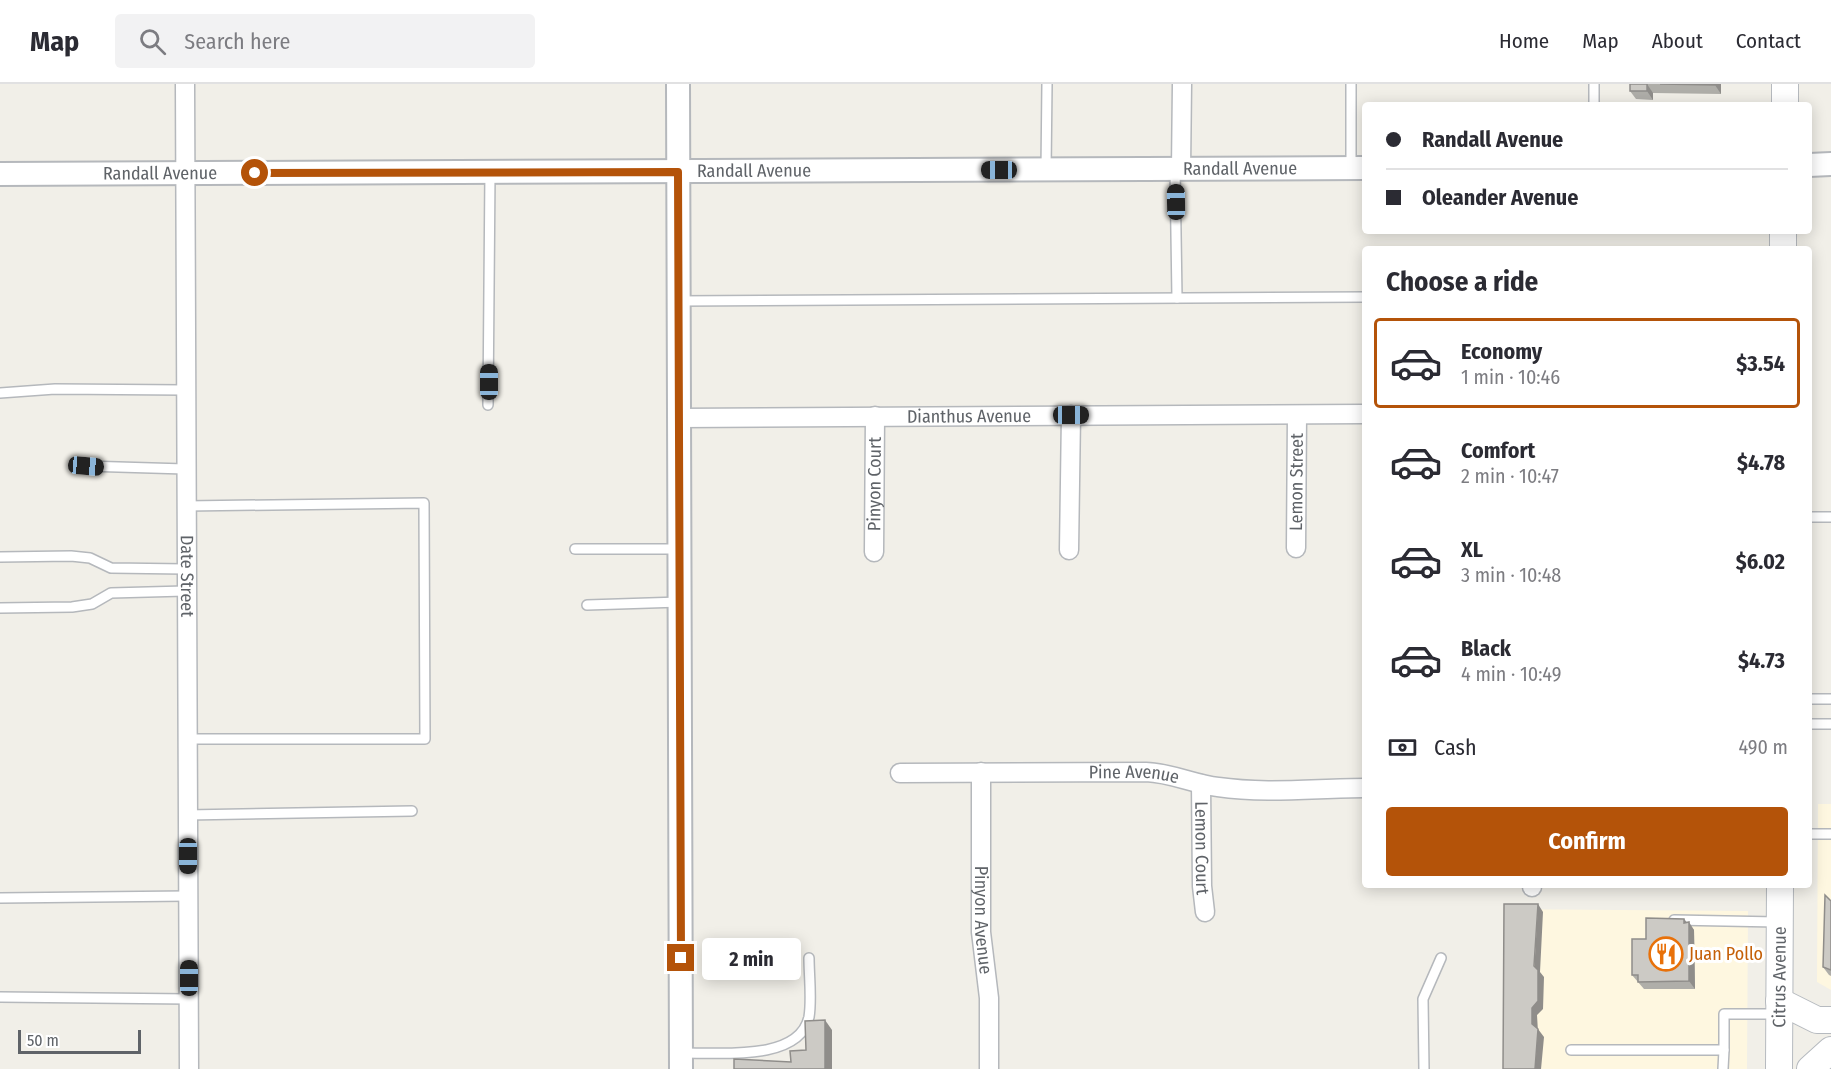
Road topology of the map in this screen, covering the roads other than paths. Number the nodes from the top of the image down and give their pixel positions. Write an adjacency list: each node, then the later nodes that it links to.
1 (185, 84): 18 (street, Date Street)
2 (678, 84): 16 (street)
3 (1047, 84): 14 (lane)
4 (1182, 84): 13 (street)
5 (1351, 84): 12 (lane)
6 (1594, 84): 8 (lane)
7 (1785, 84): 9 (main road)
8 (1594, 102)
9 (1785, 102)
10 (1831, 164): 11 (street)
11 (1812, 165)
12 (1358, 168): 13 (street, Randall Avenue)
13 (1178, 169): 14 (street, Randall Avenue); 20 (lane)
14 (1046, 170): 16 (street, Randall Avenue)
15 (490, 172): 16 (street, Randall Avenue); 18 (street, Randall Avenue); 24 (lane)
16 (678, 172): 21 (street)
17 (0, 174): 18 (street, Randall Avenue)
18 (185, 174): 22 (street, Date Street)
19 (1362, 297): 20 (lane)
20 (1177, 298): 21 (lane)
21 (679, 301): 29 (street)
22 (184, 390): 23 (lane); 31 (street, Date Street)
23 (0, 393)
24 (489, 405)
25 (1362, 414): 27 (street, Dianthus Avenue)
26 (1071, 415): 27 (street, Dianthus Avenue); 28 (street, Dianthus Avenue); 38 (street)
27 (1297, 415): 35 (street, Lemon Street)
28 (875, 417): 29 (street, Dianthus Avenue); 39 (street, Pinyon Court)
29 (679, 418): 37 (street)
30 (86, 466): 31 (lane)
31 (185, 469): 32 (street, Date Street)
32 (186, 506): 41 (street, Date Street); 50 (lane)
33 (1812, 517): 34 (lane)
34 (1831, 517)
35 (1296, 548)
36 (575, 549): 37 (lane)
37 (679, 549): 43 (street)
38 (1069, 550)
39 (874, 552)
40 (0, 557): 41 (lane)
41 (185, 568): 42 (street, Date Street)
42 (185, 591): 45 (lane); 50 (street, Date Street)
43 (680, 602): 44 (lane); 74 (street)
44 (587, 605)
45 (0, 608)
46 (1812, 699): 47 (lane)
47 (1831, 699)
48 (1812, 724): 49 (lane)
49 (1831, 724)
50 (187, 739): 56 (street, Date Street)
51 (981, 772): 52 (street, Pine Avenue); 53 (street, Pine Avenue); 76 (street, Pinyon Avenue)
52 (900, 773)
53 (1202, 784): 54 (street, Pine Avenue); 62 (street, Lemon Court)
54 (1362, 788)
55 (412, 811): 56 (lane)
56 (187, 815): 60 (street, Date Street)
57 (1812, 834): 58 (lane)
58 (1831, 834)
59 (1780, 888): 64 (main road, Citrus Avenue)
60 (188, 896): 61 (lane); 68 (street, Date Street)
61 (0, 898)
62 (1205, 912)
63 (1668, 920): 64 (lane)
64 (1780, 922): 69 (main road, Citrus Avenue)
65 (809, 958): 74 (lane)
66 (1441, 958): 77 (lane)
67 (0, 998): 68 (lane)
68 (189, 999): 75 (street, Date Street)
69 (1779, 1008): 70 (main road); 72 (lane); 79 (main road, Citrus Avenue)
70 (1831, 1020)
71 (1571, 1050): 72 (lane)
72 (1724, 1050): 78 (lane)
73 (1831, 1050): 80 (main road)
74 (681, 1061)
75 (189, 1069)
76 (989, 1069)
77 (1424, 1069)
78 (1723, 1069)
79 (1779, 1069)
80 (1810, 1069)

